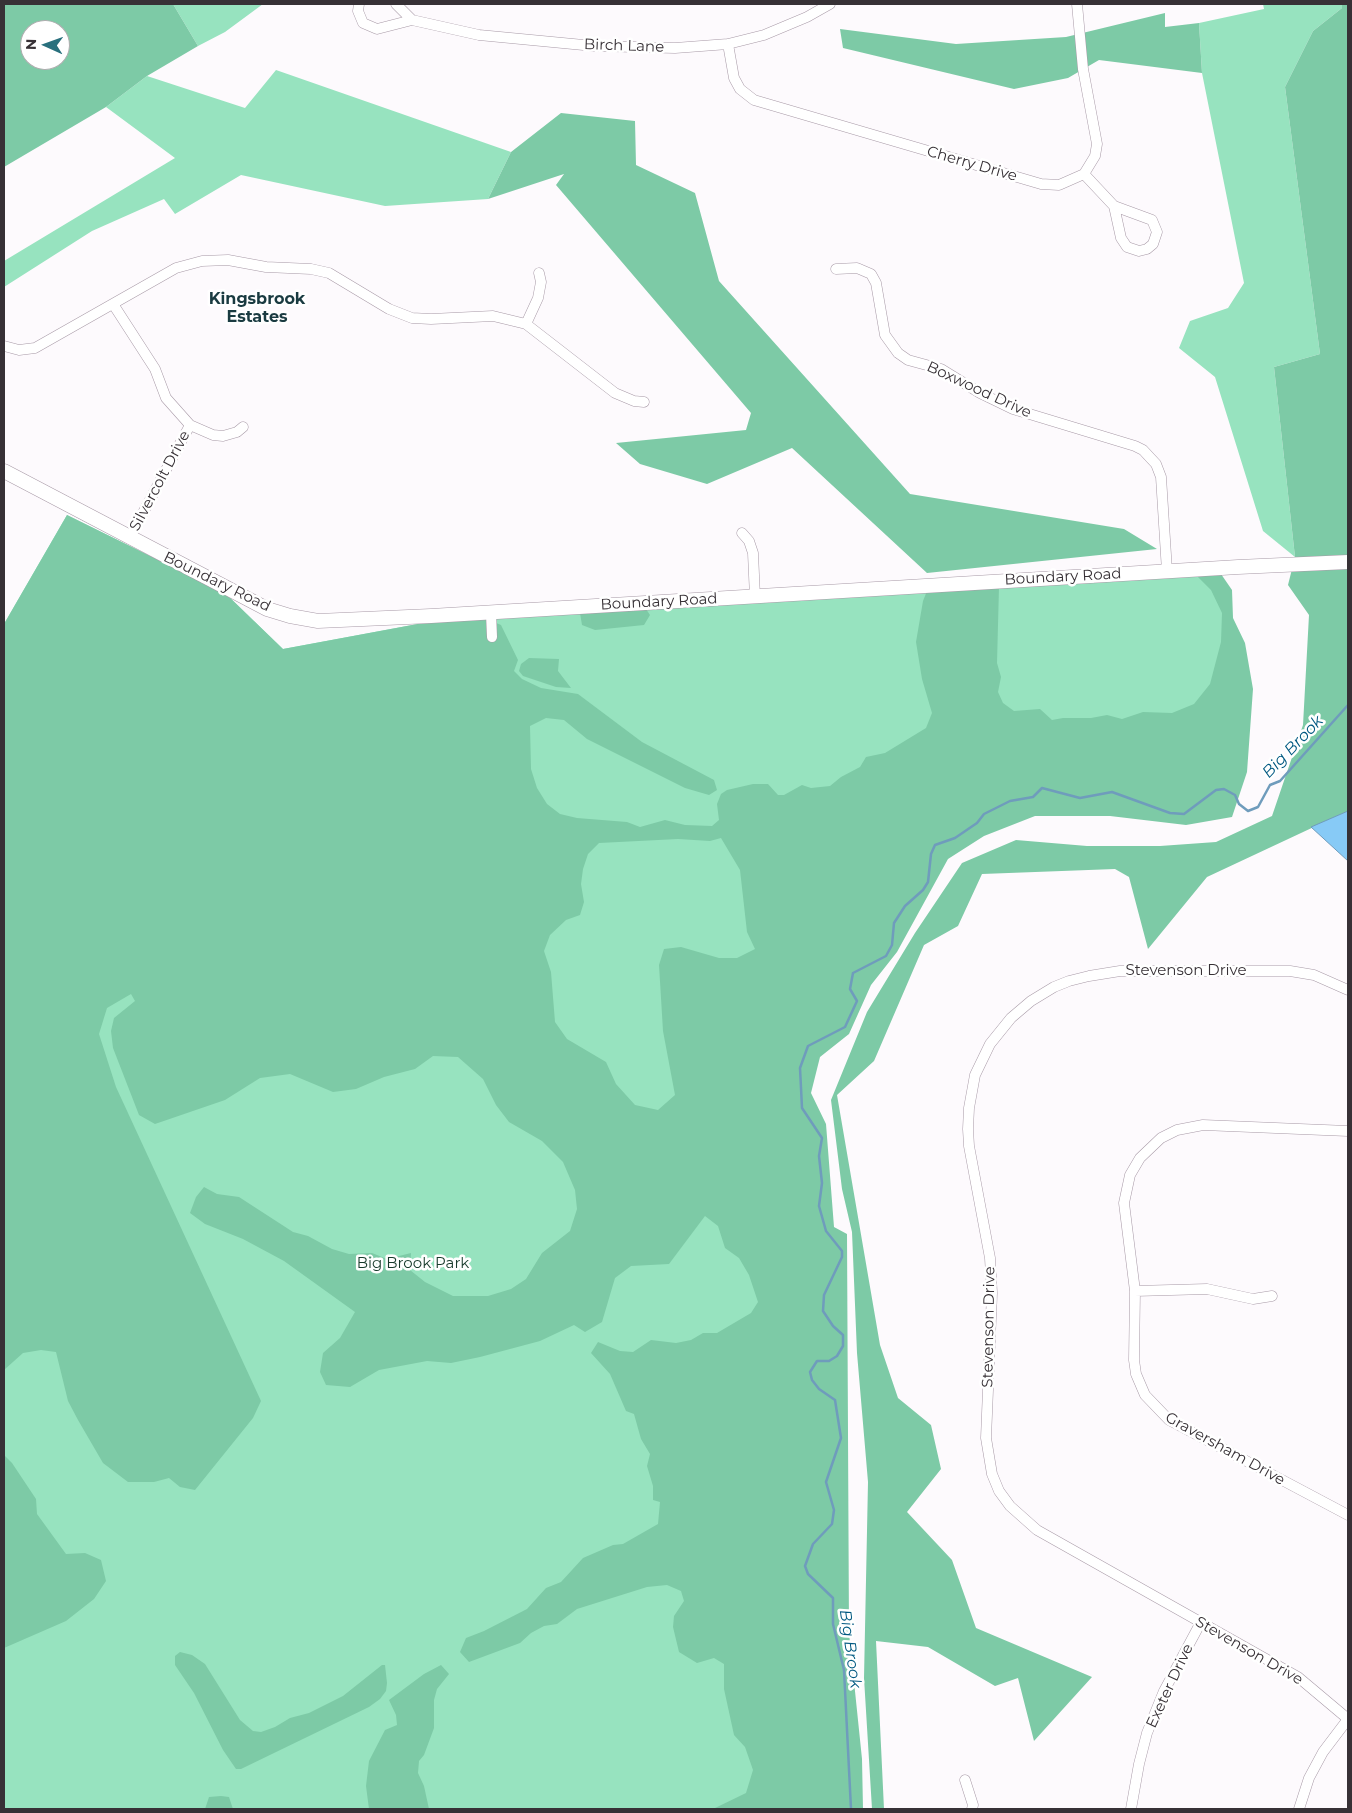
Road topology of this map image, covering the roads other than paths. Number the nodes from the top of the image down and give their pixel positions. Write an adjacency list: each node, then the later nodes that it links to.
1 (359, 4): 5 (street, Birch Lane)
2 (396, 4): 5 (street)
3 (830, 4): 6 (street, Birch Lane)
4 (1077, 4): 7 (street)
5 (412, 20): 6 (street, Birch Lane)
6 (728, 44): 7 (street, Cherry Drive)
7 (1084, 174): 8 (street)
8 (1114, 206): 8 (street)
9 (836, 269): 21 (street, Boxwood Drive)
10 (539, 273): 12 (street)
11 (113, 304): 12 (street); 13 (street); 15 (street)
12 (526, 324): 14 (street)
13 (4, 346)
14 (644, 402)
15 (190, 425): 16 (street); 19 (street, Silvercolt Drive)
16 (243, 427)
17 (4, 471): 19 (street, Boundary Road)
18 (742, 533): 22 (street)
19 (130, 537): 23 (street, Boundary Road)
20 (1348, 562): 21 (street, Boundary Road)
21 (1167, 571): 22 (street, Boundary Road)
22 (755, 597): 23 (street, Boundary Road)
23 (491, 613): 24 (street)
24 (492, 637)
25 (1348, 990): 30 (street, Stevenson Drive)
26 (1348, 1131): 27 (street, Graversham Drive)
27 (1135, 1291): 28 (street); 29 (street, Graversham Drive)
28 (1272, 1296)
29 (1348, 1515)
30 (1201, 1622): 31 (street, Stevenson Drive); 34 (street, Exeter Drive)
31 (1348, 1719): 35 (street, Stevenson Drive)
32 (964, 1780): 33 (street)
33 (972, 1809)
34 (1131, 1809)
35 (1299, 1809)

